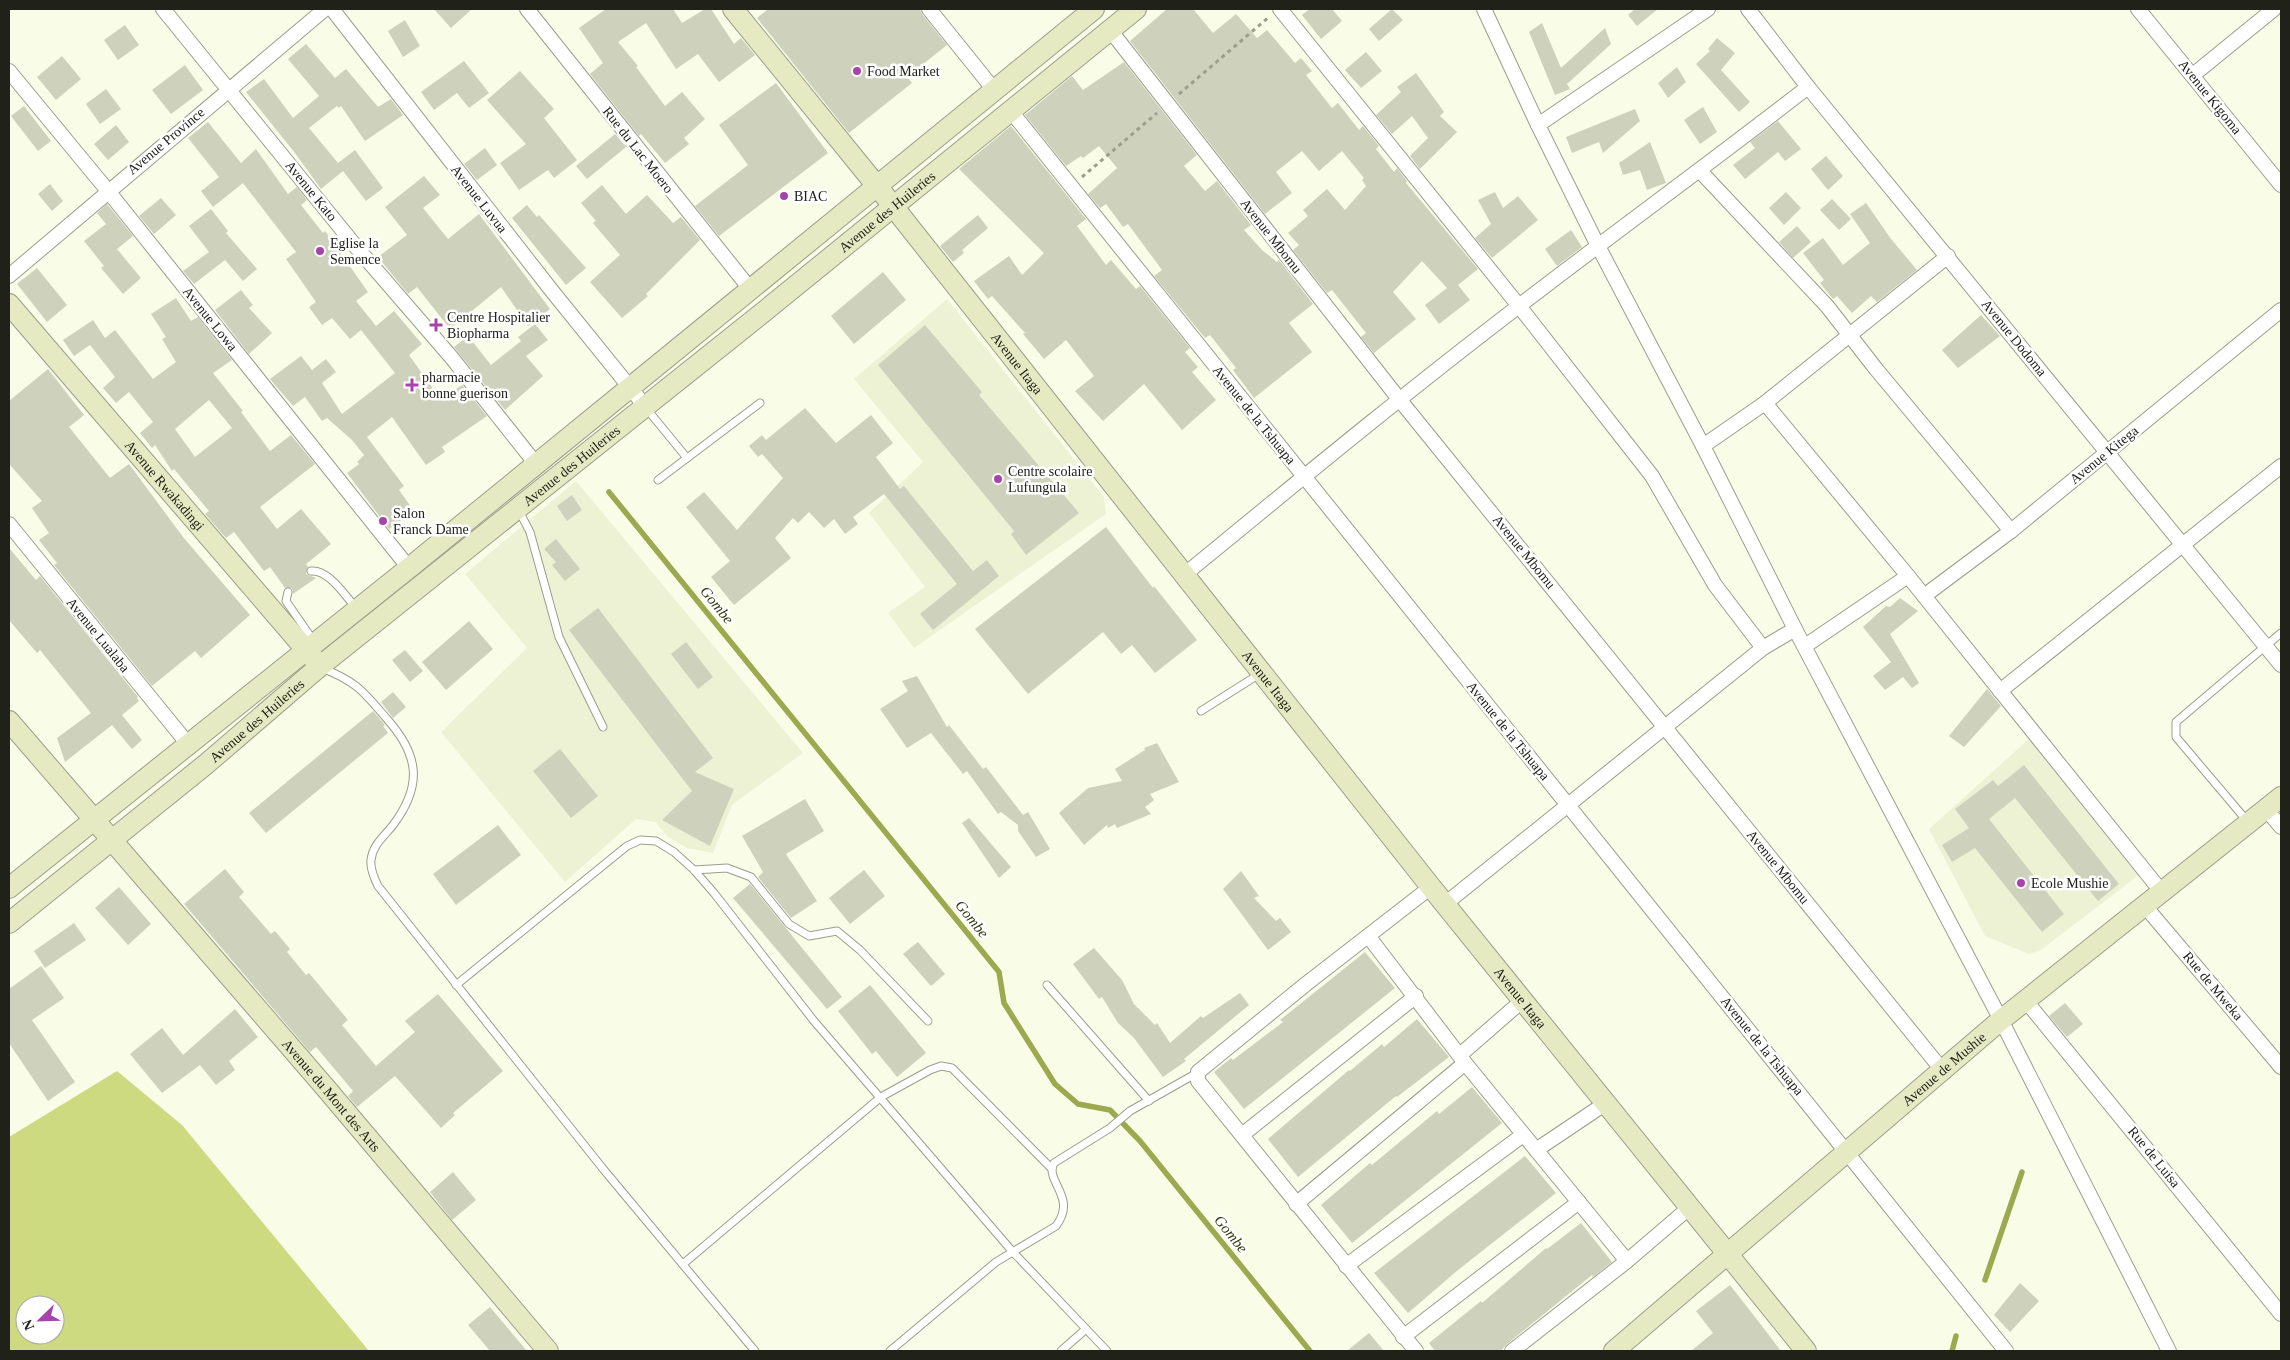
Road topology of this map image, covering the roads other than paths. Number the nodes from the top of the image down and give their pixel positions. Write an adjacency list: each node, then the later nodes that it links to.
1 (163, 9): 19 (street, Avenue Kato)
2 (325, 9): 19 (street, Avenue Province)
3 (332, 9): 36 (street, Avenue Luvua)
4 (527, 9): 31 (street, Rue du Lac Moero)
5 (733, 9): 25 (street, Avenue Itaga)
6 (929, 9): 20 (street)
7 (1094, 9): 20 (street, Avenue des Huileries)
8 (1136, 9): 15 (street, Avenue des Huileries)
9 (1280, 9): 33 (street)
10 (1486, 9): 22 (street)
11 (1708, 9): 22 (street)
12 (1748, 9): 18 (street, Avenue Dodoma)
13 (2138, 9): 17 (street, Avenue Kigoma)
14 (2274, 9): 17 (street)
15 (1110, 30): 21 (street, Avenue des Huileries); 37 (street, Avenue Mbomu)
16 (9, 71): 26 (street, Avenue Lowa)
17 (2192, 75): 24 (street, Avenue Kigoma)
18 (1808, 87): 23 (street); 29 (street, Avenue Dodoma)
19 (228, 89): 26 (street, Avenue Province); 44 (street, Avenue Kato)
20 (995, 92): 25 (street, Avenue des Huileries)
21 (1010, 110): 27 (street, Avenue des Huileries); 46 (street, Avenue de la Tshuapa)
22 (1538, 125): 28 (street)
23 (1700, 171): 28 (street); 35 (street)
24 (2281, 185)
25 (877, 186): 27 (street, Avenue Itaga); 31 (street, Avenue des Huileries)
26 (108, 191): 30 (street, Avenue Province); 52 (street, Avenue Lowa)
27 (892, 206): 40 (street, Avenue des Huileries); 54 (street, Avenue Itaga)
28 (1598, 246): 33 (street); 41 (street)
29 (1948, 256): 35 (street); 42 (street, Avenue Dodoma)
30 (9, 276)
31 (751, 290): 36 (street, Avenue des Huileries)
32 (9, 304): 63 (street, Avenue Rwakadingi)
33 (1519, 306): 37 (street); 64 (street)
34 (2281, 310): 42 (street, Avenue Kitega)
35 (1849, 336): 39 (street); 50 (street)
36 (630, 386): 40 (street, Avenue Luvua); 44 (street, Avenue des Huileries)
37 (1399, 399): 46 (street); 71 (street, Avenue Mbomu)
38 (760, 403): 43 (lane)
39 (1765, 403): 41 (street); 55 (street)
40 (645, 406): 43 (lane); 48 (street, Avenue des Huileries)
41 (1703, 446): 59 (street)
42 (2107, 453): 50 (street, Avenue Kitega); 51 (street, Avenue Dodoma)
43 (687, 458): 47 (lane)
44 (536, 464): 52 (street, Avenue des Huileries)
45 (2281, 466): 51 (street)
46 (1304, 477): 54 (street); 75 (street, Avenue de la Tshuapa)
47 (658, 480)
48 (518, 508): 66 (street, Avenue des Huileries); 72 (lane)
49 (9, 524): 73 (street, Avenue Lualaba)
50 (2011, 531): 57 (street, Avenue Kitega)
51 (2182, 545): 61 (street, Avenue Dodoma); 68 (street)
52 (409, 568): 58 (street, Avenue des Huileries)
53 (311, 571): 58 (lane)
54 (1184, 574): 67 (street, Avenue Itaga)
55 (1908, 576): 57 (street); 62 (street)
56 (288, 592): 63 (lane)
57 (1924, 596): 68 (street)
58 (357, 610): 63 (street, Avenue des Huileries)
59 (1795, 629): 62 (street); 64 (street)
60 (2281, 633): 61 (lane)
61 (2266, 645): 65 (street, Avenue Dodoma); 77 (lane)
62 (1805, 646): 93 (street)
63 (311, 647): 66 (street, Avenue Rwakadingi); 73 (street, Avenue des Huileries)
64 (1763, 648): 71 (street)
65 (2281, 665)
66 (320, 667): 79 (street, Avenue des Huileries); 88 (lane)
67 (1261, 673): 69 (lane); 81 (street, Avenue Itaga)
68 (2000, 691): 83 (street)
69 (1201, 711)
70 (9, 720): 76 (street, Avenue du Mont des Arts)
71 (1664, 726): 75 (street); 97 (street, Avenue Mbomu)
72 (603, 727)
73 (188, 744): 76 (street, Avenue des Huileries)
74 (2274, 803): 77 (street, Avenue de Mushie); 78 (street)
75 (1568, 805): 84 (street); 105 (street, Avenue de la Tshuapa)
76 (94, 821): 79 (street, Avenue du Mont des Arts); 82 (street, Avenue des Huileries)
77 (2249, 823): 83 (street, Avenue de Mushie)
78 (2281, 827)
79 (112, 842): 86 (street, Avenue des Huileries); 118 (street, Avenue du Mont des Arts)
80 (694, 870): 88 (lane); 94 (lane); 99 (lane)
81 (1431, 887): 84 (street, Avenue Itaga); 87 (street)
82 (9, 888)
83 (2161, 891): 85 (street, Avenue de Mushie)
84 (1445, 904): 91 (street, Avenue Itaga)
85 (2144, 905): 92 (street, Avenue de Mushie); 96 (street, Rue de Mweka)
86 (9, 923)
87 (1369, 937): 90 (street); 98 (street)
88 (456, 985): 113 (lane)
89 (1047, 985): 100 (lane)
90 (1416, 996): 95 (street); 102 (street)
91 (1522, 1000): 95 (street); 101 (street, Avenue Itaga)
92 (2026, 1001): 93 (street, Avenue de Mushie); 115 (street, Rue de Luisa)
93 (2001, 1020): 97 (street, Avenue de Mushie); 128 (street)
94 (928, 1021)
95 (1463, 1059): 103 (street); 108 (street)
96 (2281, 1067)
97 (1943, 1071): 105 (street, Avenue de Mushie)
98 (1198, 1072): 100 (lane); 102 (street)
99 (881, 1097): 106 (lane); 110 (lane); 113 (lane)
100 (1149, 1100): 106 (lane)
101 (1606, 1103): 104 (street); 109 (street, Avenue Itaga)
102 (1242, 1135): 108 (street)
103 (1523, 1135): 104 (street); 114 (street)
104 (1536, 1150): 107 (street)
105 (1848, 1153): 111 (street, Avenue de Mushie); 127 (street, Avenue de la Tshuapa)
106 (1051, 1168): 110 (lane)
107 (1579, 1202): 112 (street); 117 (street)
108 (1296, 1204): 114 (street)
109 (1690, 1207): 111 (street, Avenue Itaga); 112 (street)
110 (1012, 1251): 116 (lane); 120 (lane)
111 (1729, 1255): 125 (street, Avenue de Mushie); 126 (street, Avenue Itaga)
112 (1627, 1261): 124 (street)
113 (683, 1264): 119 (lane)
114 (1346, 1266): 117 (street)
115 (2281, 1314)
116 (1086, 1329): 121 (lane); 122 (lane)
117 (1403, 1337): 123 (street)
118 (548, 1351)
119 (754, 1351)
120 (890, 1351)
121 (1061, 1351)
122 (1106, 1351)
123 (1416, 1351)
124 (1512, 1351)
125 (1614, 1351)
126 (1806, 1351)
127 (2006, 1351)
128 (2169, 1351)

